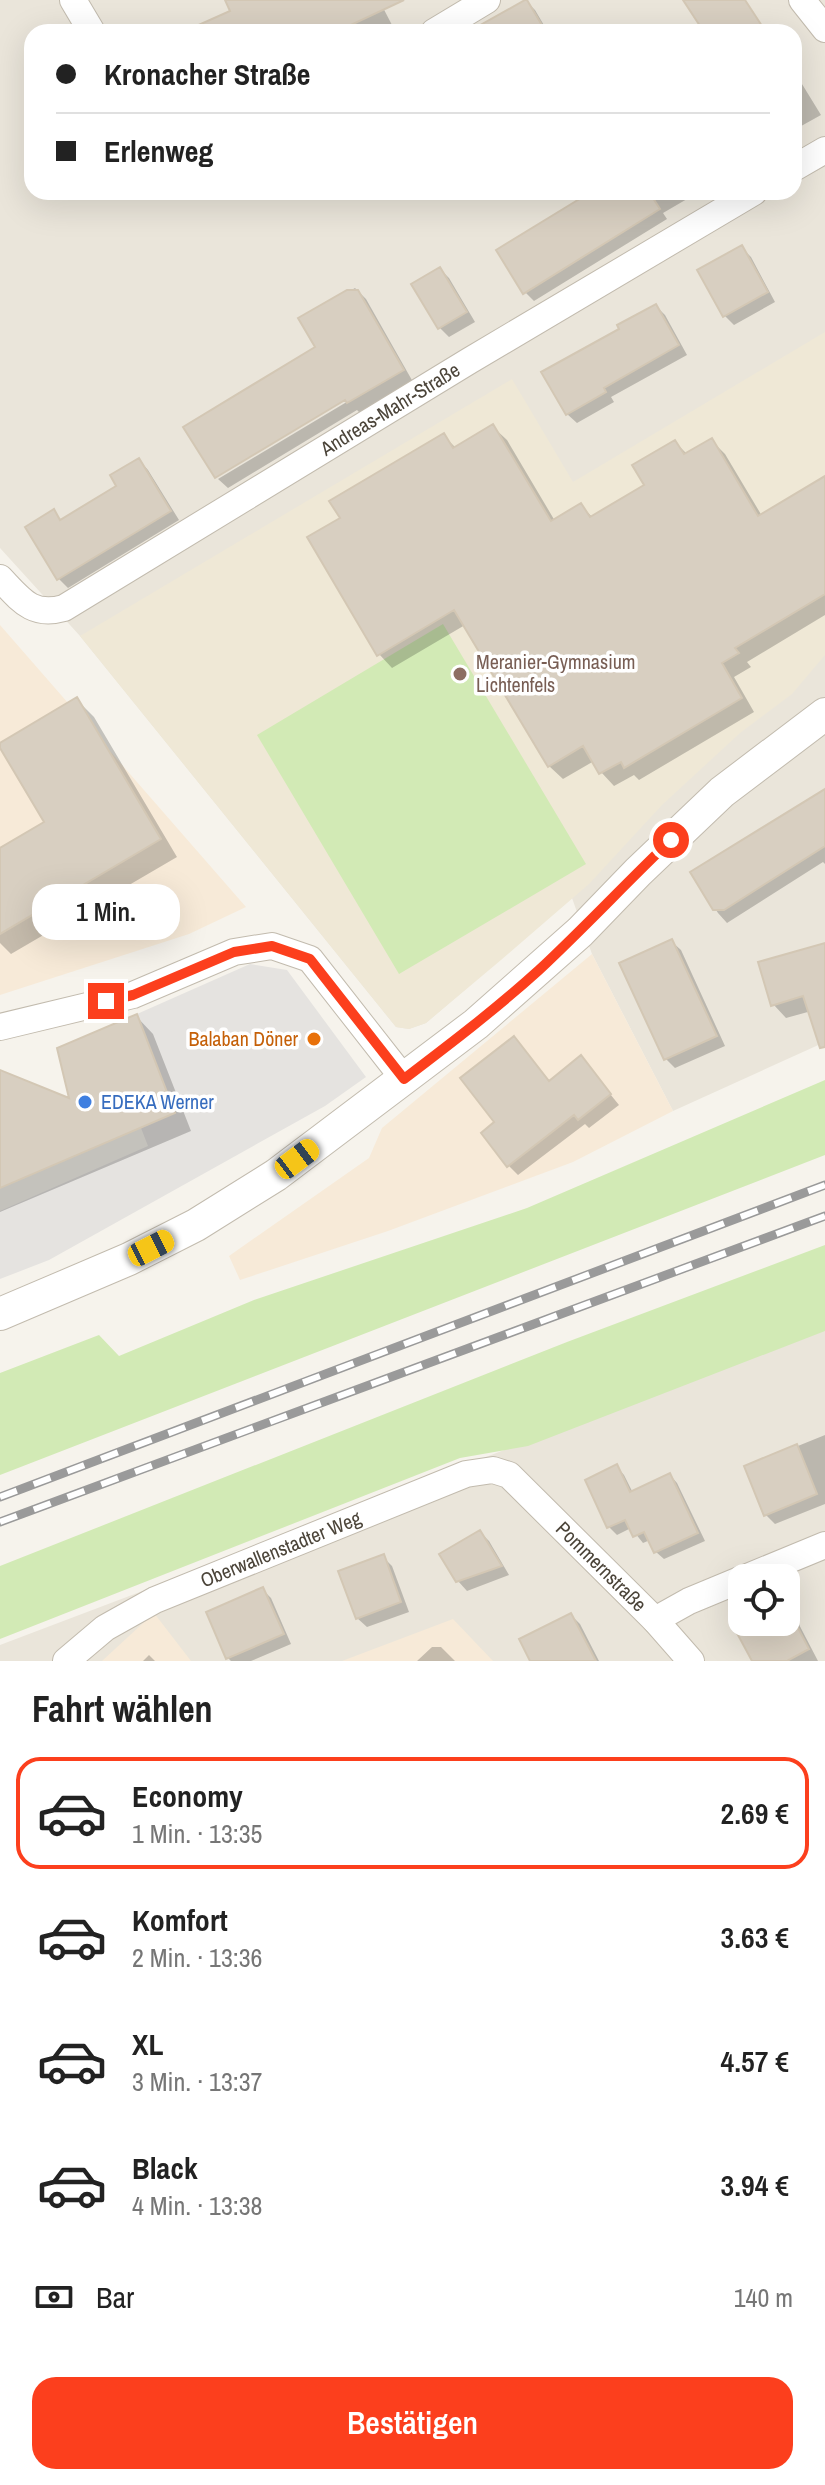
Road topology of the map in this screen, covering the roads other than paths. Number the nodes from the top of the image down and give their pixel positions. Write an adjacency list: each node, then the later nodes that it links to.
1 (73, 0): 4 (street)
2 (487, 0): 5 (street)
3 (802, 0): 6 (street)
4 (87, 24)
5 (447, 24)
6 (825, 29)
7 (825, 150): 8 (street)
8 (802, 163)
9 (741, 200): 10 (street, Andreas-Mahr-Straße)
10 (0, 578)
11 (825, 714): 13 (street)
12 (0, 1027): 13 (street)
13 (404, 1079): 14 (street)
14 (0, 1314)
15 (509, 1475): 19 (street, Pommernstraße); 20 (street, Oberwallenstadter Weg)
16 (825, 1545): 17 (street)
17 (778, 1564)
18 (728, 1584): 19 (street)
19 (655, 1620): 21 (street, Pommernstraße)
20 (66, 1661)
21 (691, 1661)

